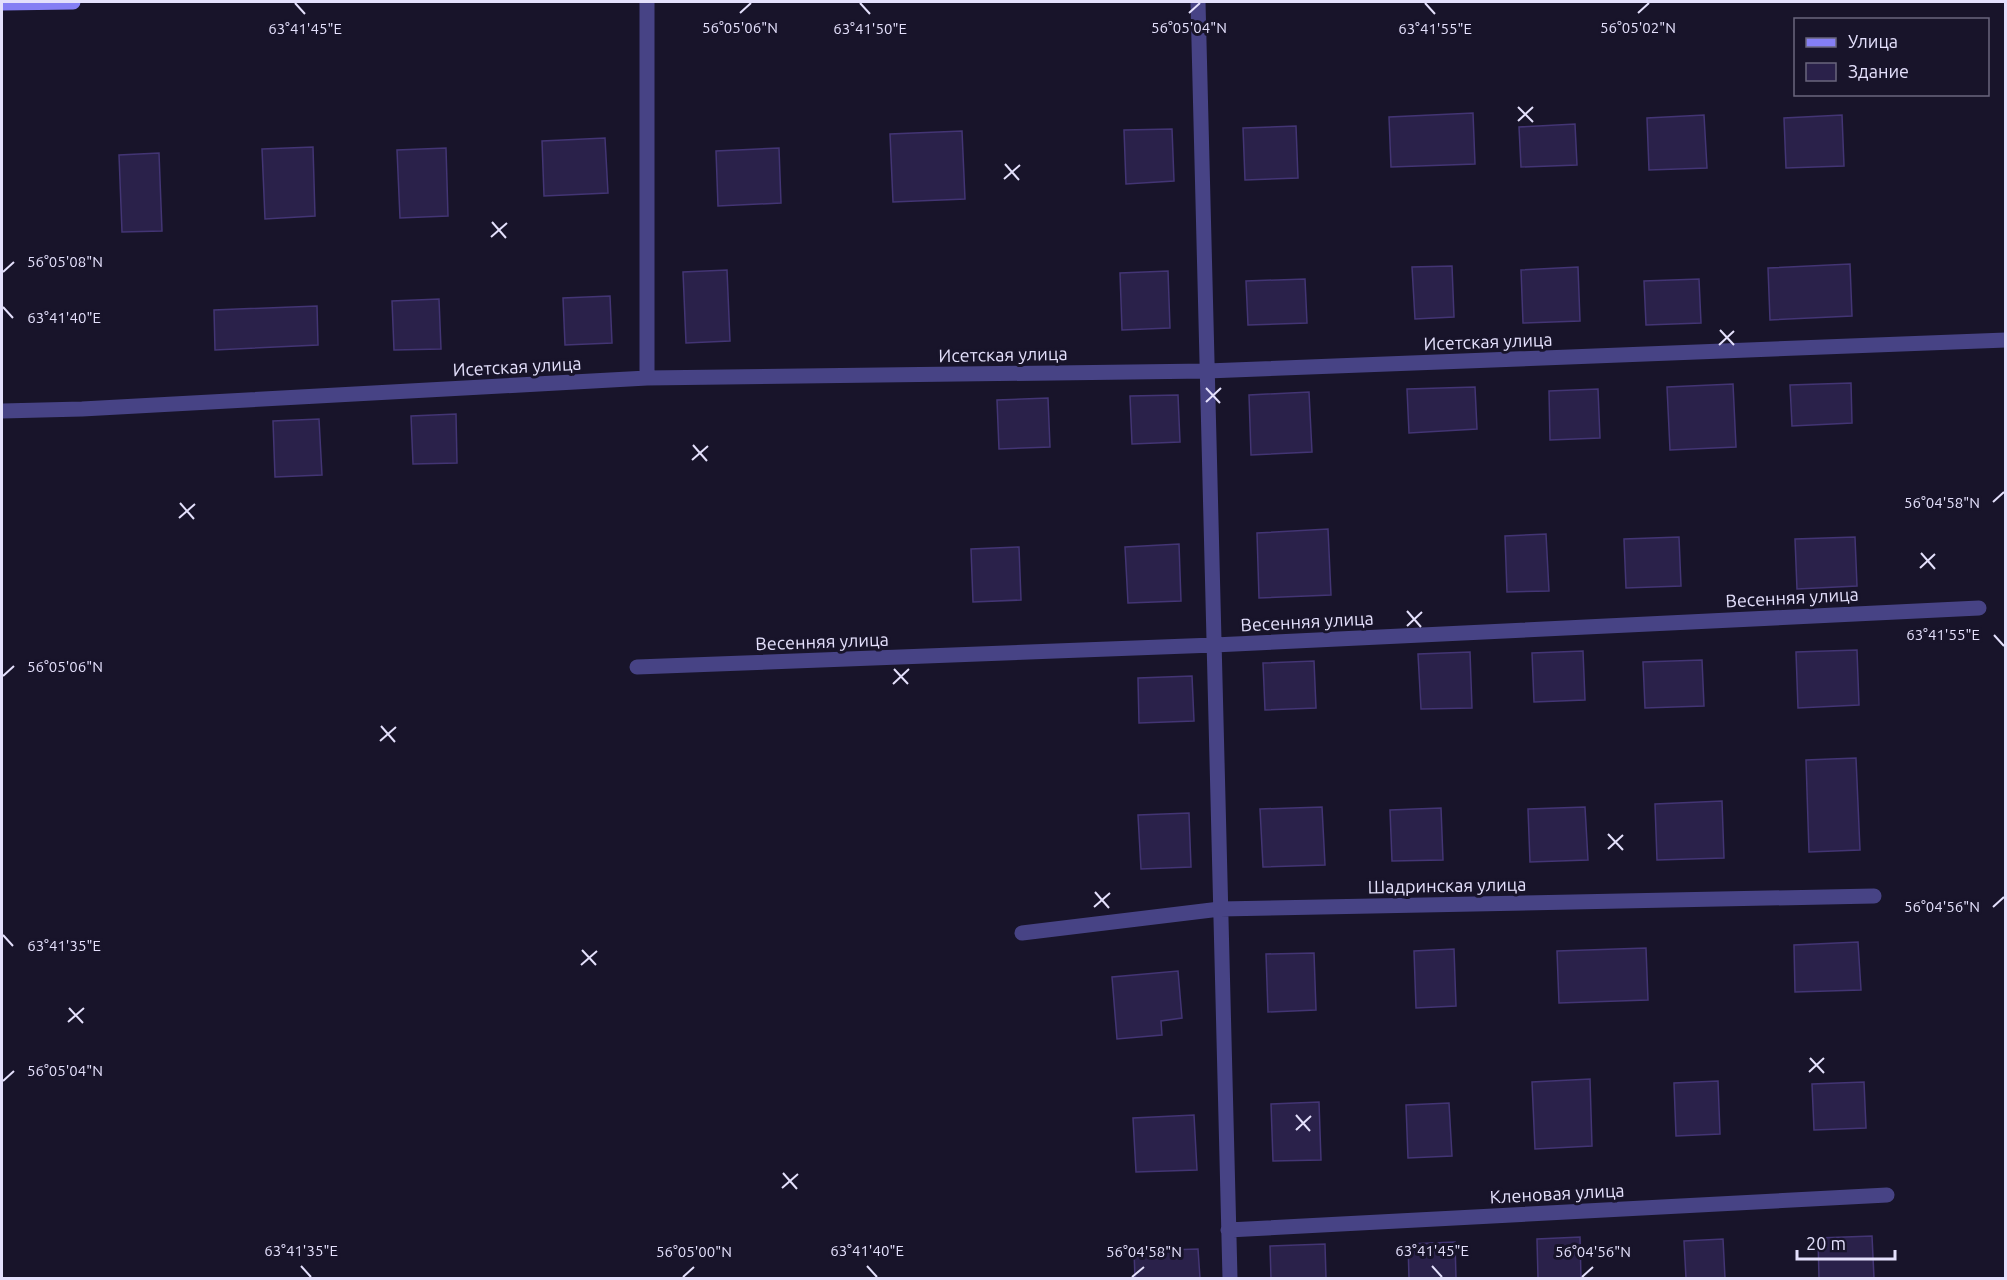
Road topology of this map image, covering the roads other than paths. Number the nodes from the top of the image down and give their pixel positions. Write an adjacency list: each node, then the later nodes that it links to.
1 (73, 2): 4 (street)
2 (647, 2): 7 (street)
3 (1198, 2): 6 (street)
4 (2, 3)
5 (2006, 340): 6 (street, Исетская улица)
6 (1207, 371): 7 (street, Исетская улица); 10 (street)
7 (647, 378): 8 (street, Исетская улица)
8 (2, 411)
9 (1979, 608): 10 (street, Весенняя улица)
10 (1214, 645): 11 (street, Весенняя улица); 13 (street)
11 (637, 667)
12 (1874, 896): 13 (street, Шадринская улица)
13 (1220, 909): 14 (street, Шадринская улица); 16 (street)
14 (1022, 933)
15 (1887, 1196): 16 (street, Кленовая улица)
16 (1228, 1230): 17 (street)
17 (1230, 1278)

